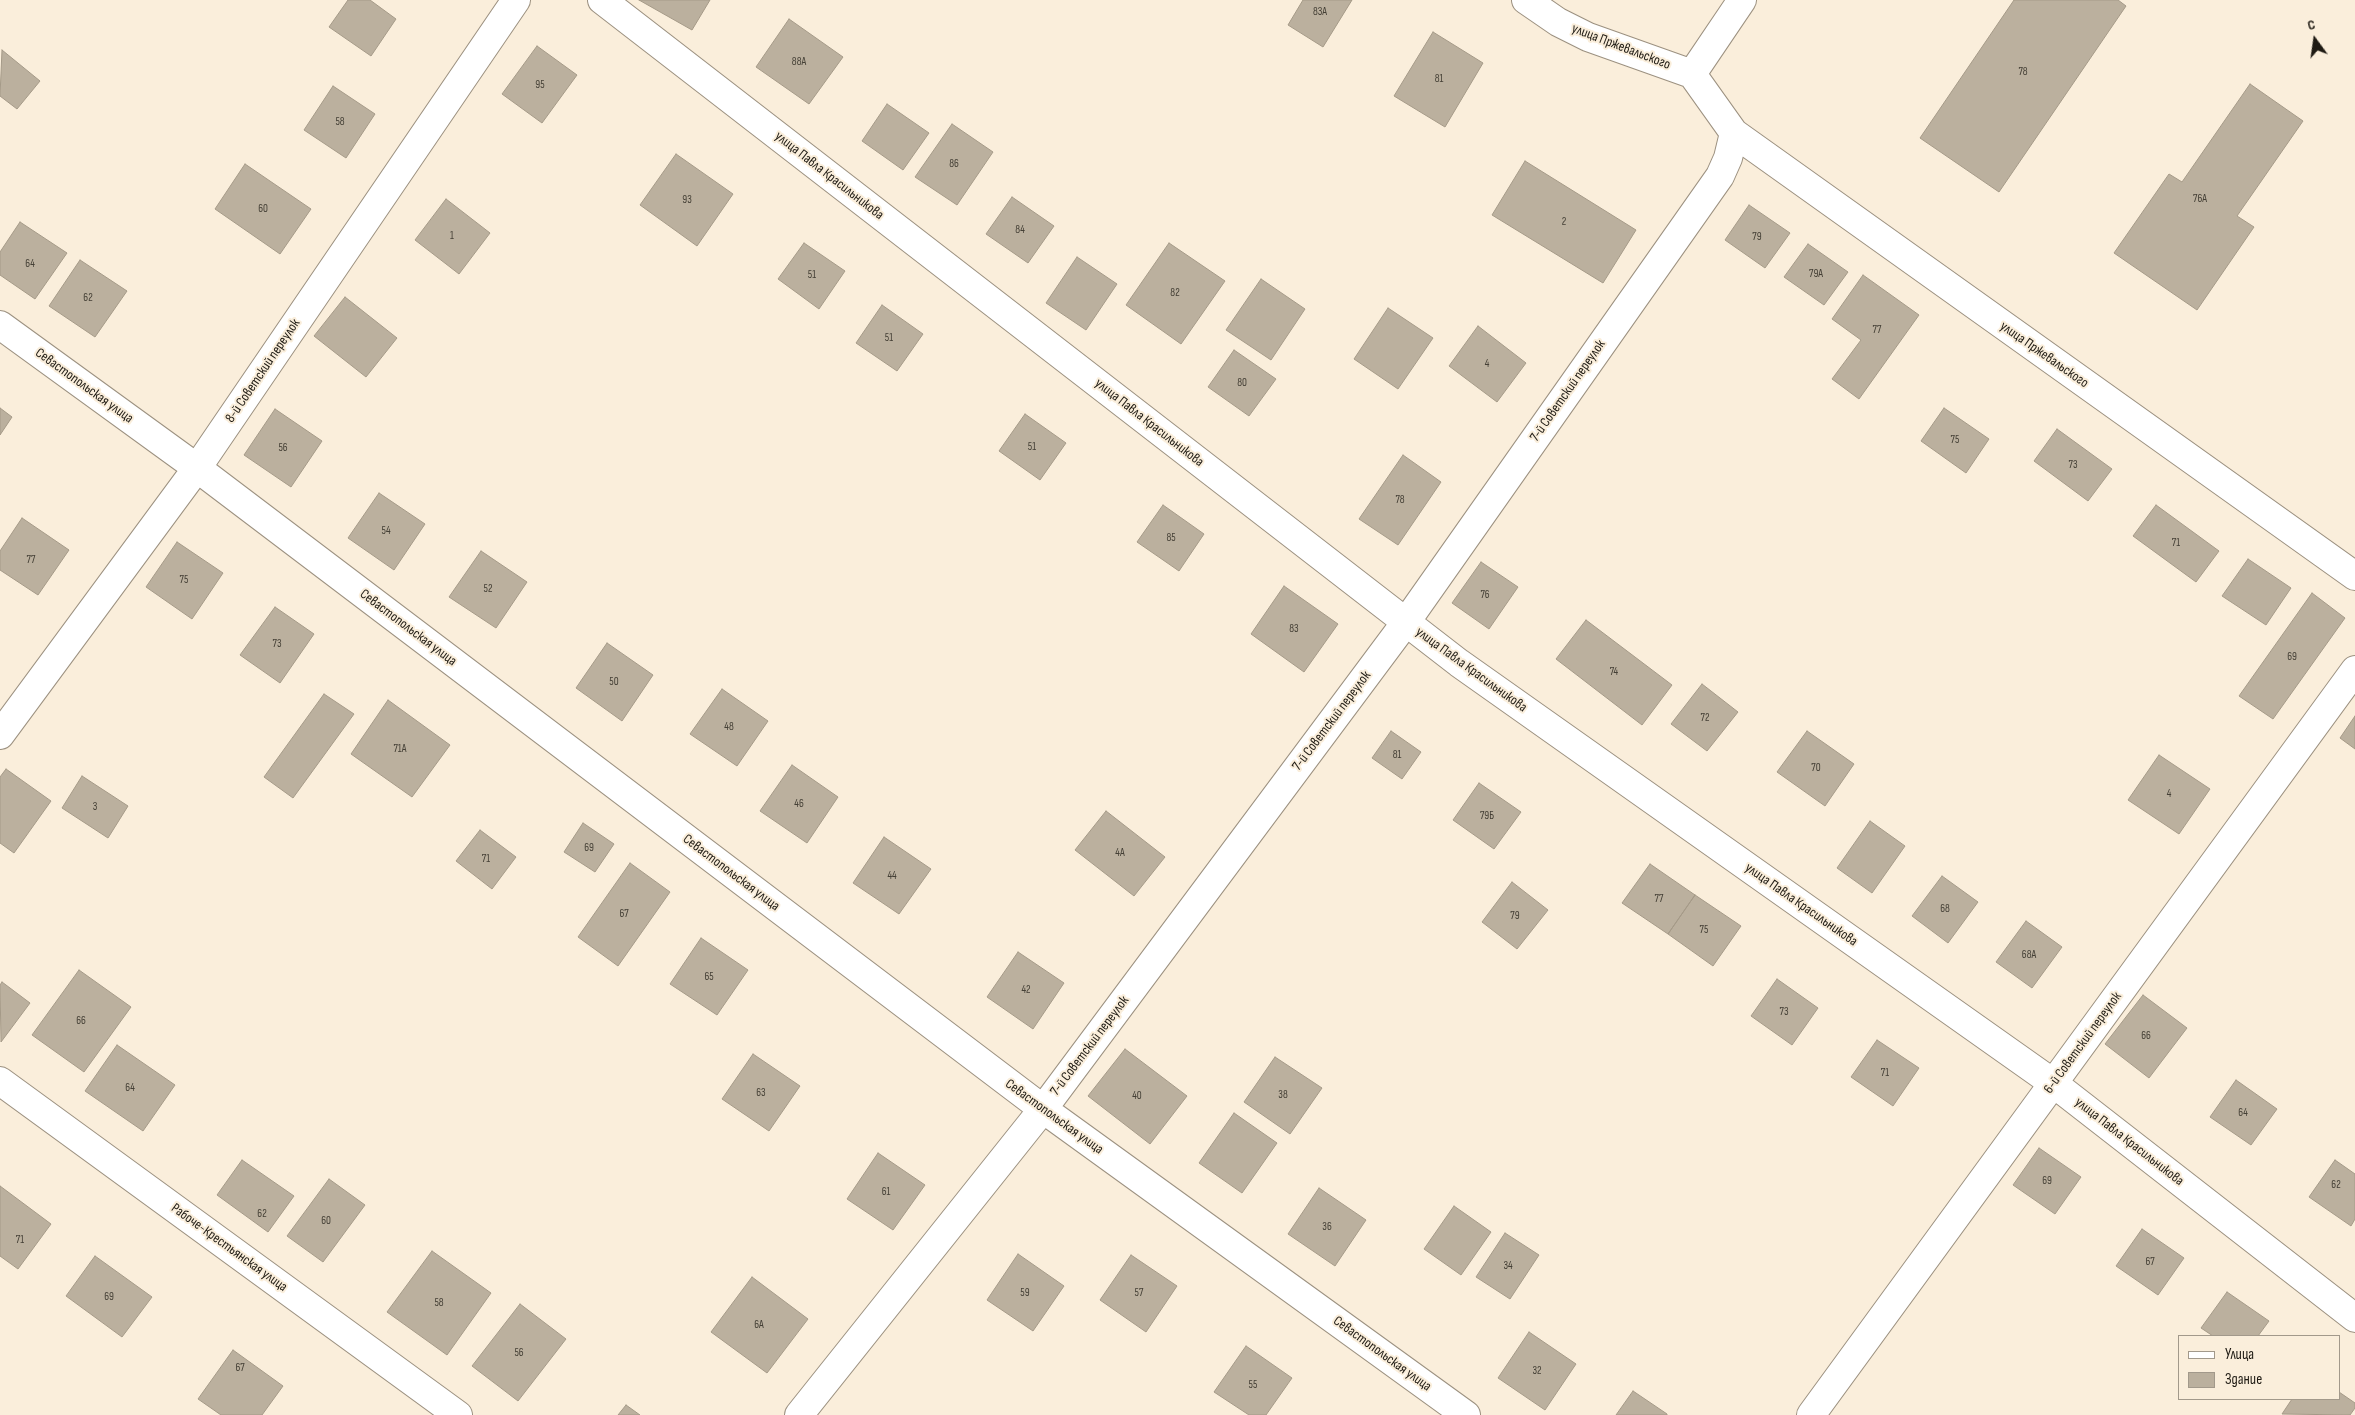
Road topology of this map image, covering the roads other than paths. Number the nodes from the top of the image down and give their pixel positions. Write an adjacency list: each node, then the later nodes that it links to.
1 (516, 0): 8 (street, 8-й Советский переулок)
2 (602, 0): 10 (street, улица Павла Красильникова)
3 (1526, 0): 5 (street, улица Пржевальского)
4 (1742, 0): 5 (street)
5 (1692, 74): 6 (street)
6 (1734, 133): 9 (street, улица Пржевальского); 10 (street, 7-й Советский переулок)
7 (0, 325): 8 (street, Севастопольская улица)
8 (196, 468): 12 (street, 8-й Советский переулок); 15 (street, Севастопольская улица)
9 (2355, 576)
10 (1406, 622): 14 (street, улица Павла Красильникова); 15 (street, 7-й Советский переулок)
11 (2355, 670): 14 (street, 6-й Советский переулок)
12 (0, 735)
13 (0, 1081): 17 (street, Рабоче-Крестьянская улица)
14 (2053, 1083): 16 (street, улица Павла Красильникова); 20 (street, 6-й Советский переулок)
15 (1043, 1109): 18 (street, 7-й Советский переулок); 19 (street, Севастопольская улица)
16 (2355, 1318)
17 (458, 1415)
18 (799, 1415)
19 (1466, 1415)
20 (1811, 1415)

